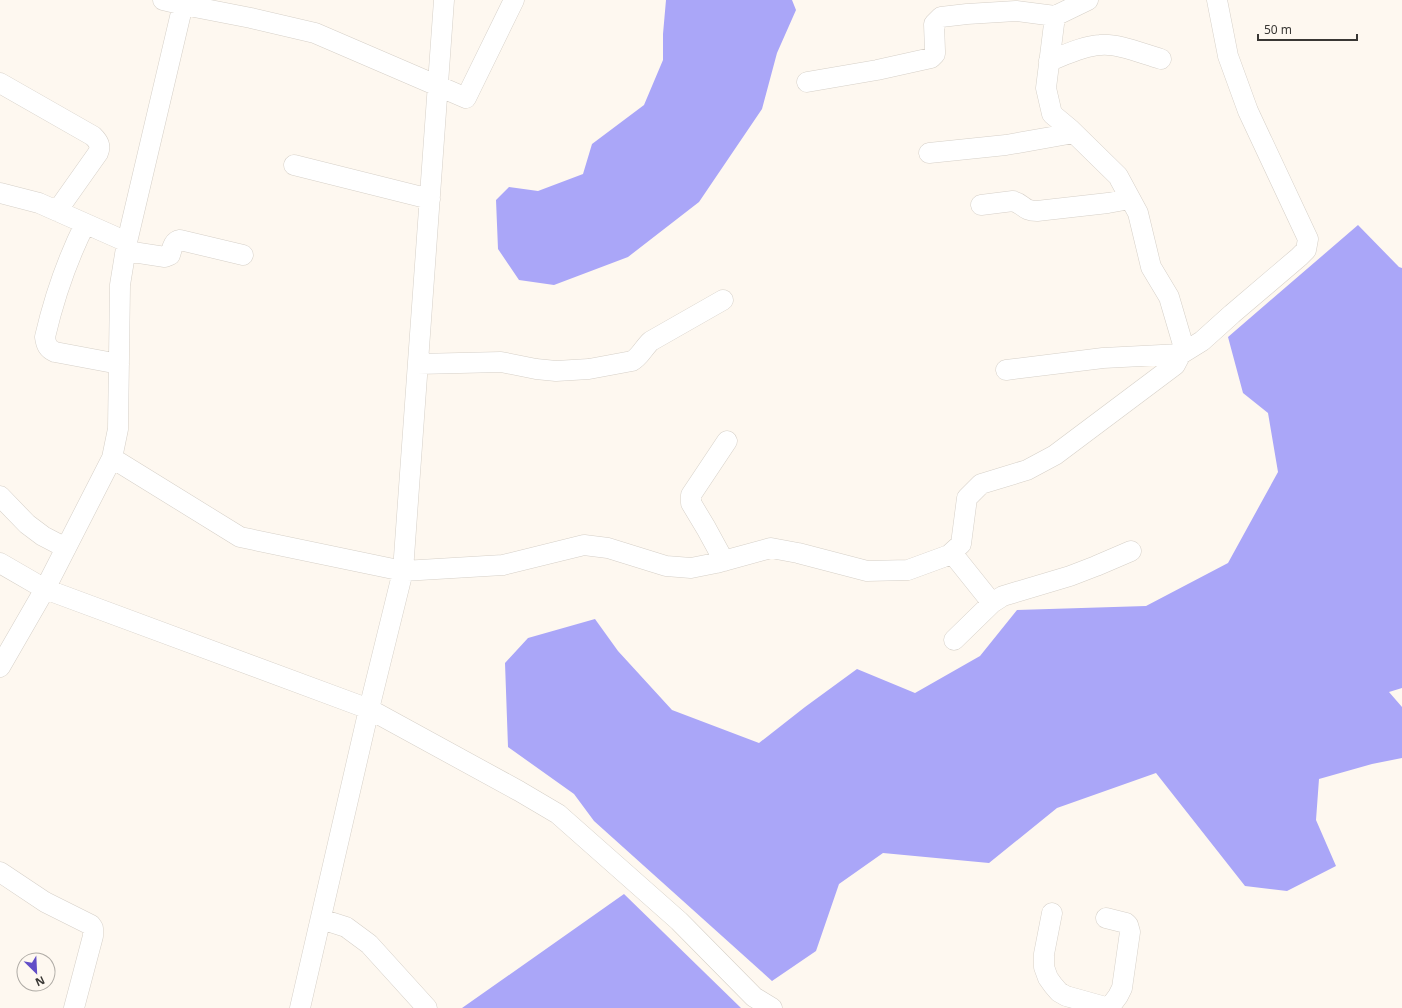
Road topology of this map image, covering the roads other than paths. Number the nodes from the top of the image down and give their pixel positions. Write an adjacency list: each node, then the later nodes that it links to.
1 (163, 0): 6 (street)
2 (444, 0): 12 (street)
3 (514, 0): 12 (street)
4 (1088, 0): 7 (street)
5 (1217, 0): 25 (street)
6 (184, 3): 12 (street); 22 (street)
7 (1055, 16): 9 (street); 10 (street)
8 (1160, 59): 9 (street)
9 (1049, 61): 13 (street)
10 (807, 82)
11 (0, 83): 20 (street)
12 (438, 86): 18 (street)
13 (1074, 133): 14 (street); 17 (street)
14 (929, 154)
15 (294, 165): 18 (street)
16 (0, 193): 20 (street)
17 (1130, 198): 19 (street); 25 (street)
18 (430, 199): 27 (street)
19 (981, 205)
20 (57, 211): 21 (street)
21 (85, 224): 22 (street); 26 (street)
22 (126, 247): 23 (street); 26 (street)
23 (243, 255)
24 (723, 300): 27 (street)
25 (1181, 354): 28 (street); 34 (street)
26 (119, 364): 30 (street)
27 (418, 364): 37 (street)
28 (1006, 370)
29 (727, 441): 35 (street)
30 (112, 458): 32 (street); 37 (street)
31 (0, 496): 32 (street)
32 (66, 548): 38 (street)
33 (1131, 551): 39 (street)
34 (952, 553): 35 (street); 39 (street)
35 (724, 561): 37 (street)
36 (0, 563): 38 (street)
37 (403, 571): 42 (street)
38 (45, 589): 41 (street); 42 (street)
39 (992, 603): 40 (street)
40 (954, 640)
41 (0, 667)
42 (369, 710): 46 (street); 50 (street)
43 (0, 872): 47 (street)
44 (1052, 913): 45 (street)
45 (1106, 918)
46 (321, 919): 48 (street); 49 (street)
47 (74, 1008)
48 (300, 1008)
49 (427, 1008)
50 (772, 1008)

